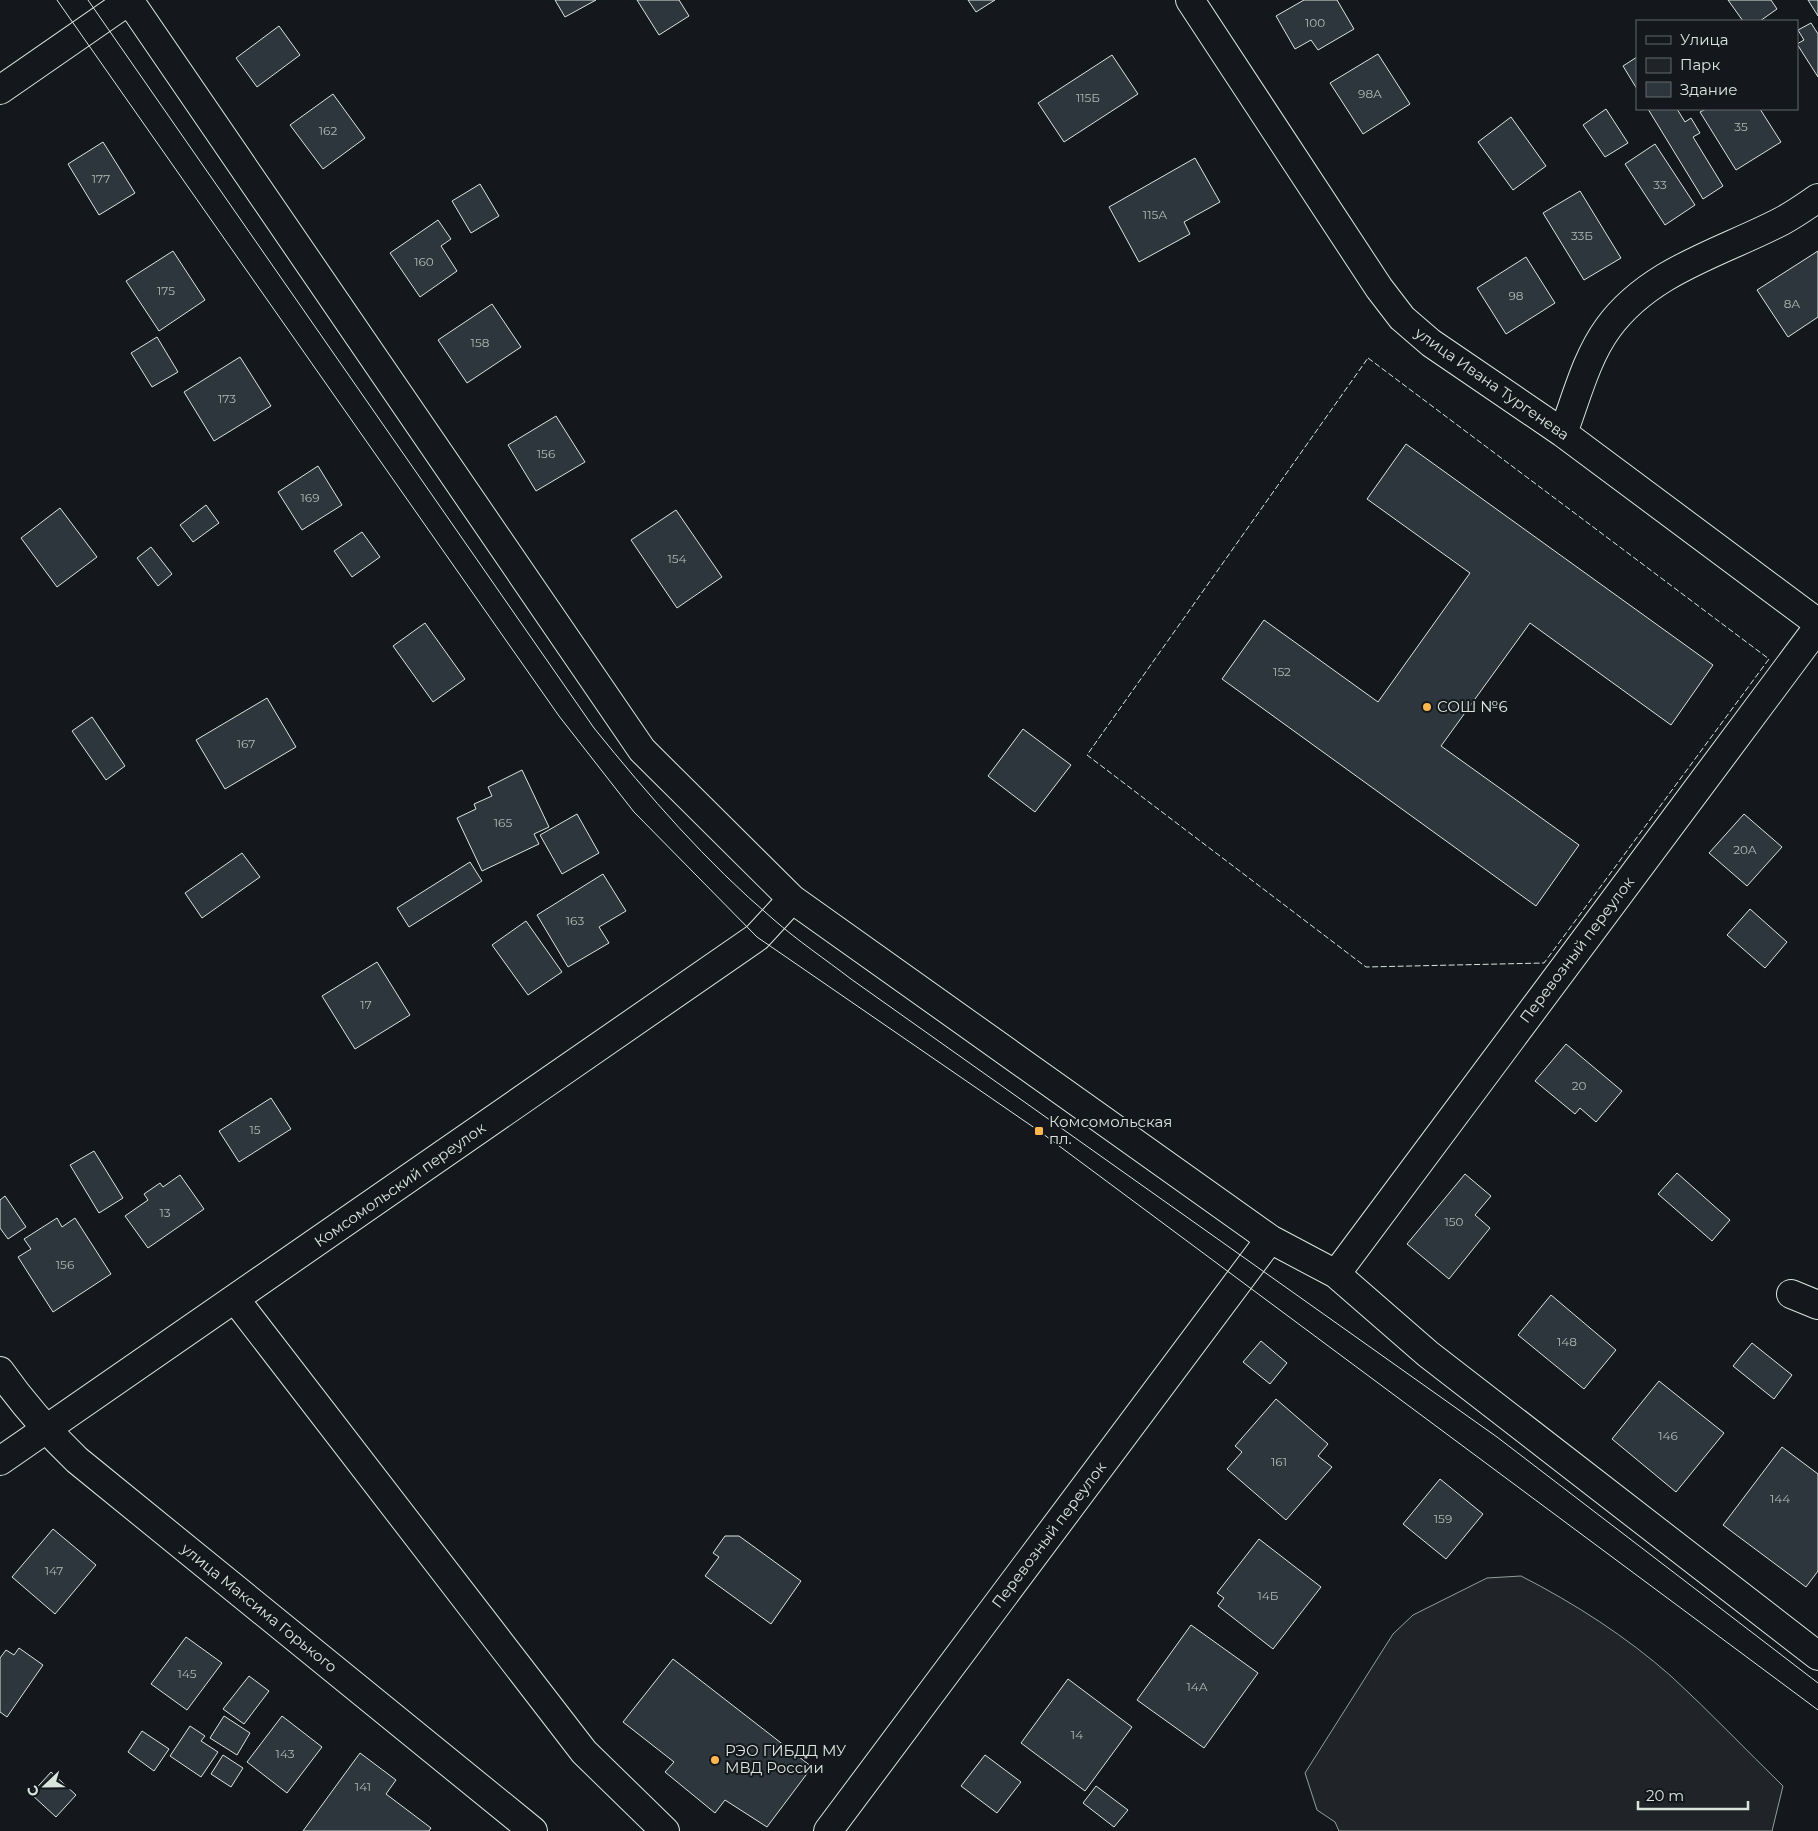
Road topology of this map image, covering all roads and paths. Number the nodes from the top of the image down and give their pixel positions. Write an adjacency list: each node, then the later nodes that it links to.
1 (129, 0): 3 (street); 8 (street)
2 (1190, 0): 5 (street, улица Ивана Тургенева)
3 (0, 90)
4 (1818, 198): 5 (street)
5 (1563, 433): 6 (street, улица Ивана Тургенева)
6 (1818, 623)
7 (1818, 627): 10 (street, Перевозный переулок)
8 (792, 899): 9 (street); 12 (street, Комсомольский переулок)
9 (1270, 1239): 10 (street); 20 (street, Перевозный переулок)
10 (1336, 1274): 17 (street)
11 (1791, 1294): 13 (street)
12 (235, 1299): 15 (street, Комсомольский переулок); 19 (street)
13 (1818, 1306)
14 (0, 1371): 15 (street, улица Максима Горького)
15 (46, 1430): 16 (street, Комсомольский переулок); 18 (street, улица Максима Горького)
16 (0, 1461)
17 (1818, 1656)
18 (533, 1831)
19 (665, 1831)
20 (828, 1831)

